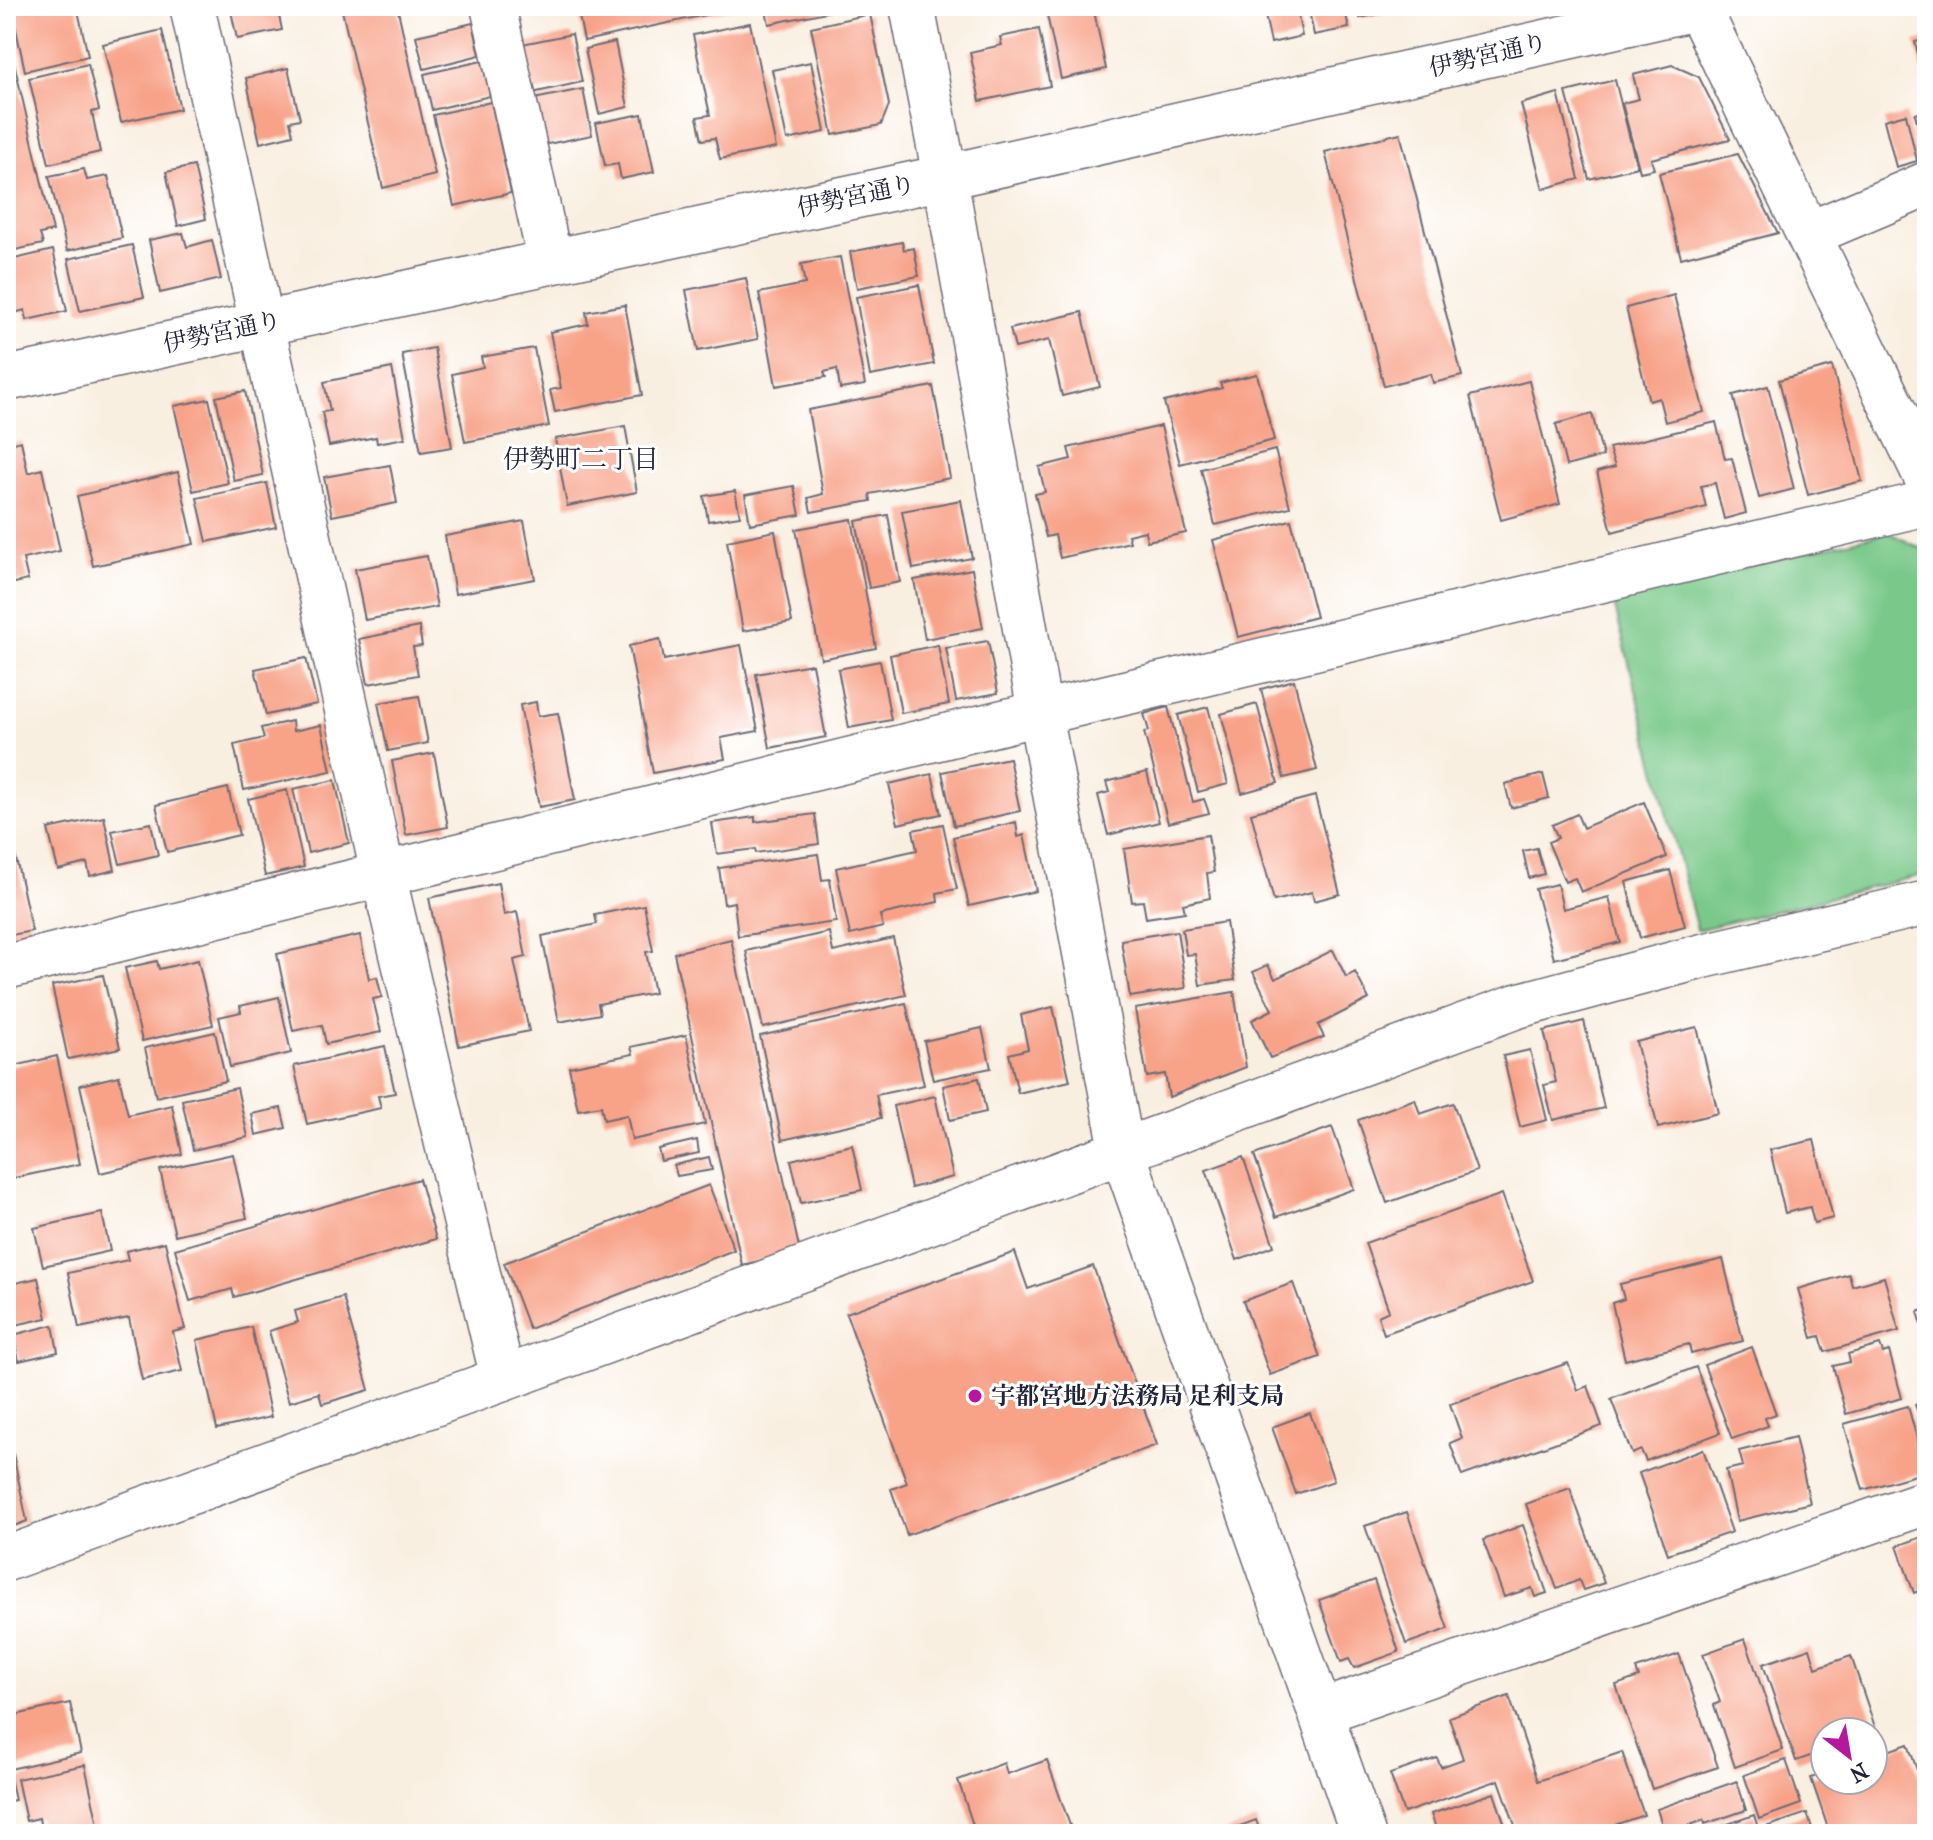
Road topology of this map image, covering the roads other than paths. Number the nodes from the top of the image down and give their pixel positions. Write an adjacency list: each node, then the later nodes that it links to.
1 (192, 6): 9 (street)
2 (493, 6): 8 (street)
3 (912, 6): 5 (street)
4 (1701, 7): 5 (street, 伊勢宮通り); 7 (street)
5 (945, 177): 8 (street, 伊勢宮通り); 13 (street)
6 (1927, 184): 7 (street)
7 (1809, 234): 11 (street)
8 (550, 261): 9 (street, 伊勢宮通り)
9 (261, 323): 10 (street, 伊勢宮通り); 14 (street)
10 (6, 379)
11 (1927, 479)
12 (1927, 503): 13 (street)
13 (1040, 713): 14 (street); 17 (street)
14 (383, 874): 16 (street); 18 (street)
15 (1927, 903): 17 (street)
16 (6, 967)
17 (1122, 1150): 18 (street); 21 (street)
18 (503, 1379): 20 (street)
19 (1927, 1502): 21 (street)
20 (6, 1559)
21 (1321, 1712): 22 (street)
22 (1363, 1834)

